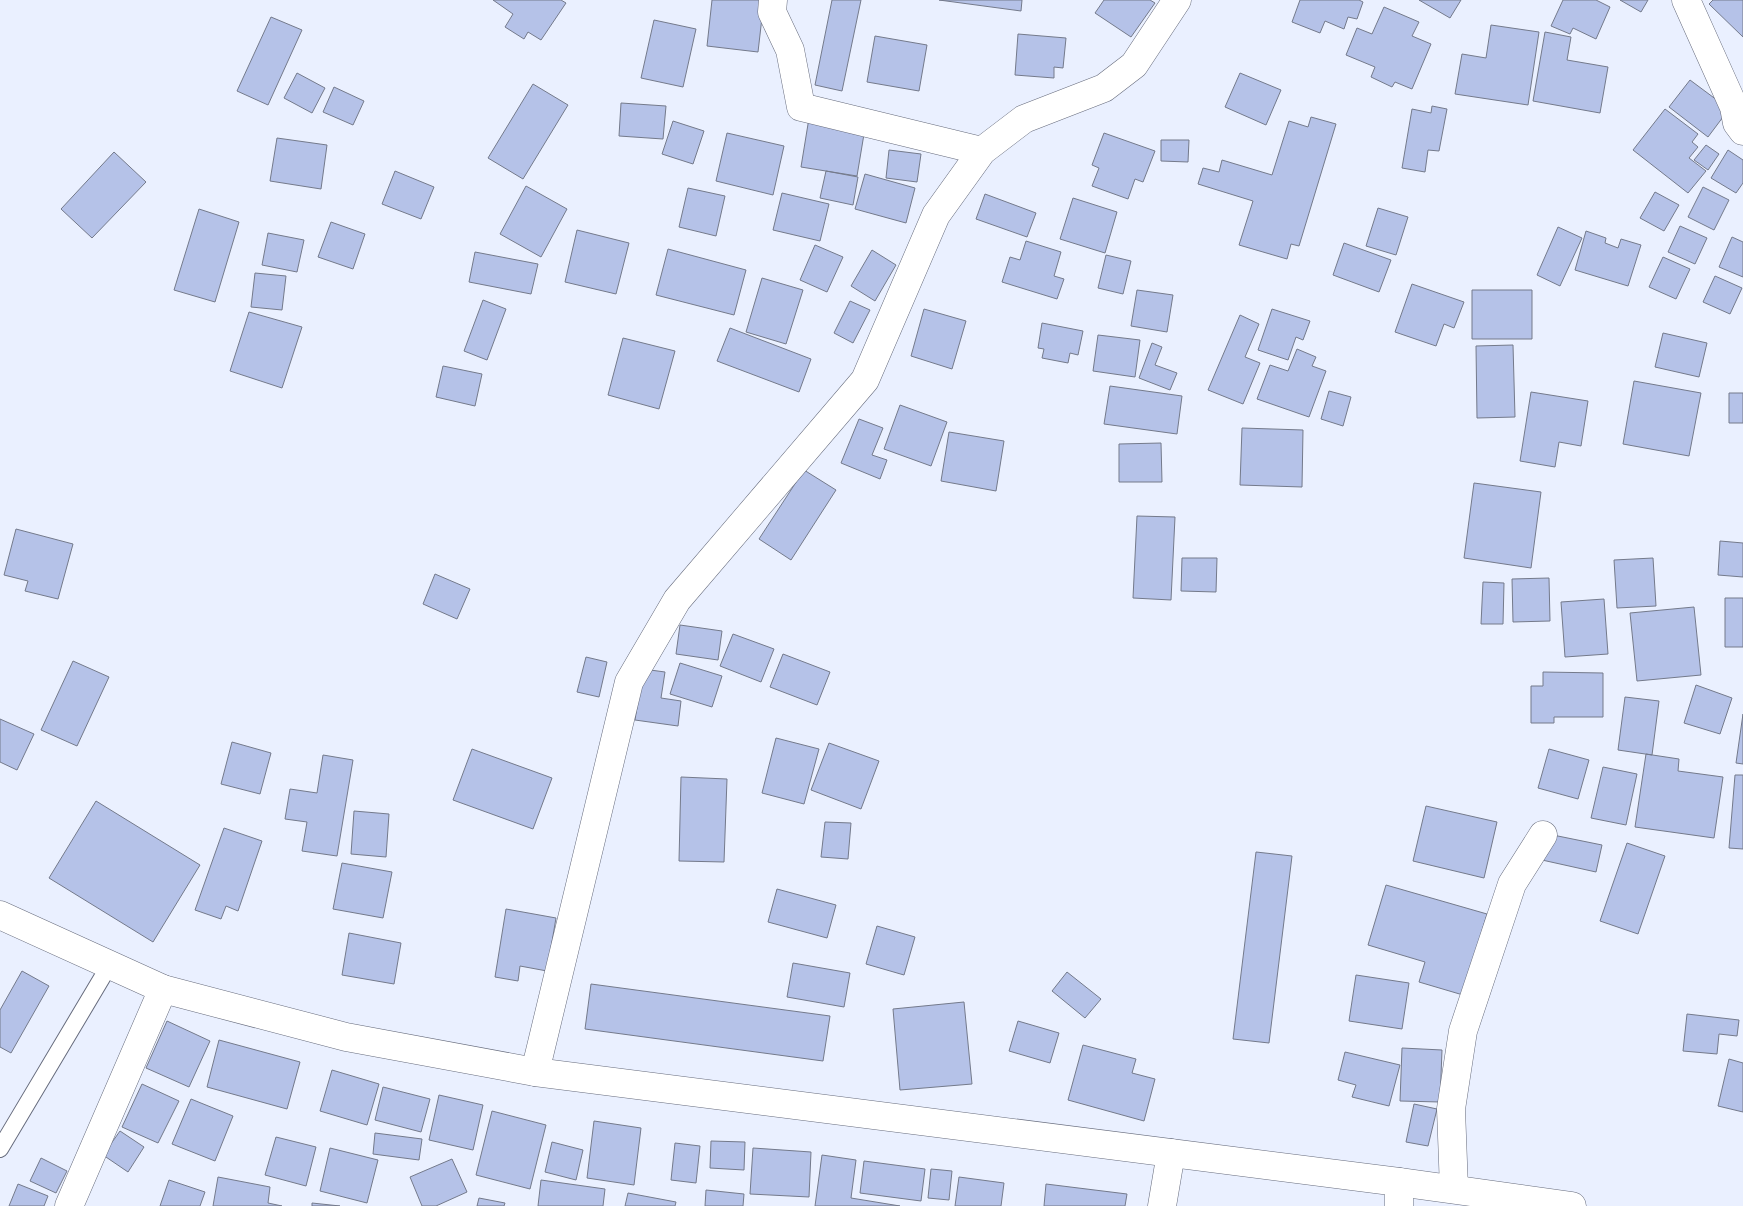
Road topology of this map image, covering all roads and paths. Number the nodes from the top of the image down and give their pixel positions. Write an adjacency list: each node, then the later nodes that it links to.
1 (773, 0): 5 (street)
2 (1177, 0): 5 (street)
3 (1686, 0): 4 (street)
4 (1743, 131)
5 (982, 151): 10 (street)
6 (1543, 835): 13 (street)
7 (0, 915): 8 (street)
8 (109, 966): 9 (street); 11 (lane)
9 (163, 989): 10 (street); 15 (street)
10 (535, 1072): 12 (street)
11 (0, 1149)
12 (1171, 1152): 14 (street); 16 (street)
13 (1454, 1189): 14 (street); 17 (street)
14 (1399, 1194)
15 (69, 1206)
16 (1162, 1206)
17 (1572, 1206)

